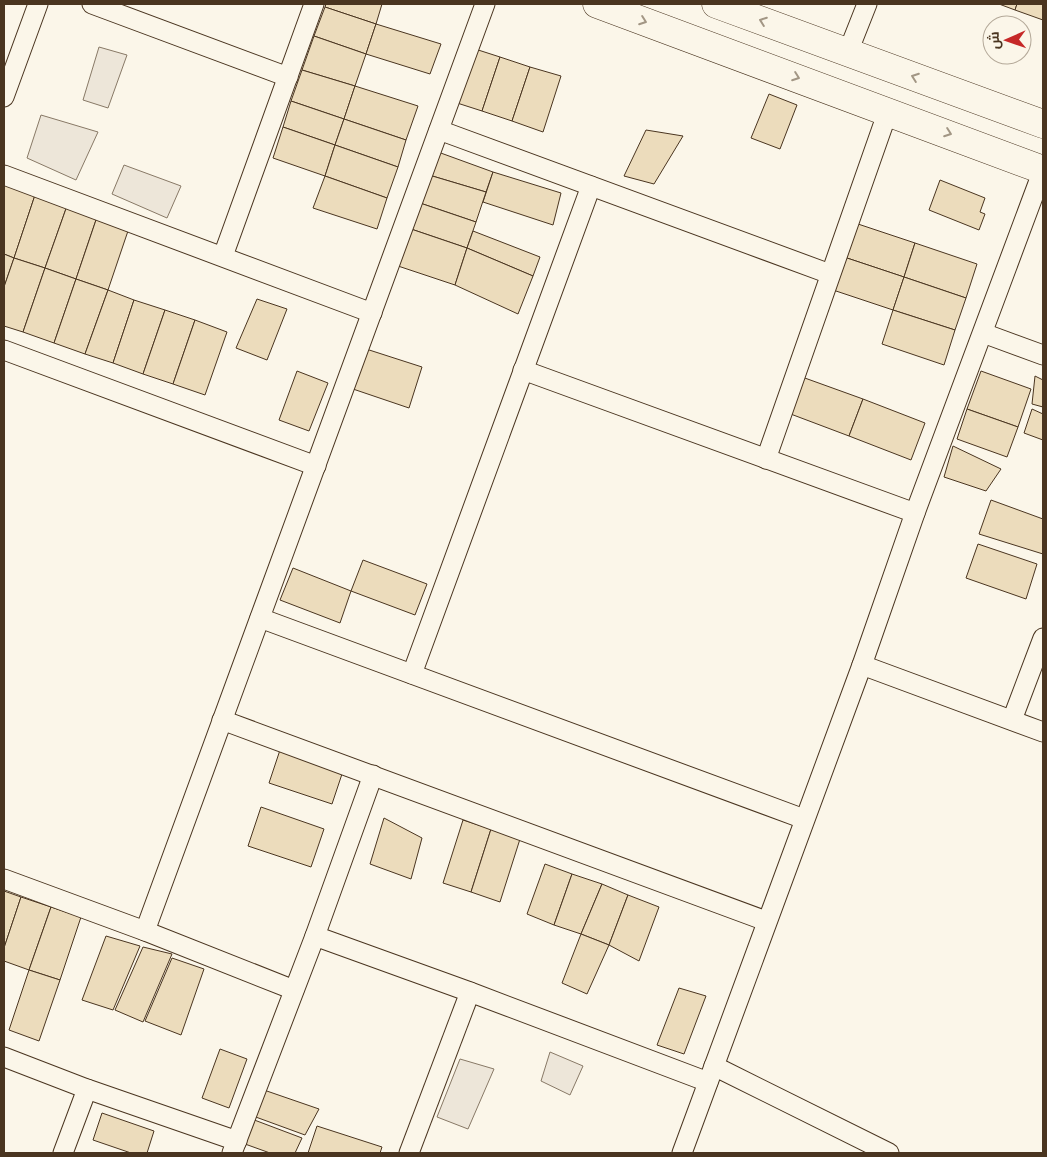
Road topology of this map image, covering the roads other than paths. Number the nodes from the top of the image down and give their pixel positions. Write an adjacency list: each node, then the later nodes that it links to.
1 (38, 4): 10 (street)
2 (92, 4): 9 (street)
3 (314, 4): 9 (street)
4 (485, 4): 14 (street)
5 (597, 4): 12 (street, one-way to 12)
6 (716, 4): 8 (street, one-way to 6)
7 (867, 4): 8 (street)
8 (848, 52): 11 (street, one-way to 8)
9 (288, 77): 19 (street)
10 (4, 97)
11 (995, 106): 13 (street); 15 (street)
12 (888, 111): 15 (street, one-way to 15); 20 (street)
13 (1043, 124)
14 (439, 130): 18 (street); 21 (street)
15 (978, 144): 16 (street)
16 (1043, 170): 22 (street)
17 (4, 175): 19 (street)
18 (591, 186): 20 (street); 25 (street)
19 (223, 256): 21 (street)
20 (830, 274): 26 (street)
21 (372, 312): 27 (street)
22 (983, 333): 24 (street); 28 (street)
23 (4, 350): 27 (street)
24 (1043, 355)
25 (523, 370): 26 (street); 32 (street)
26 (766, 459): 28 (street)
27 (316, 466): 29 (street)
28 (915, 513): 31 (street)
29 (260, 618): 32 (street); 33 (street)
30 (1043, 638): 34 (street)
31 (862, 665): 34 (street); 37 (street)
32 (412, 674): 37 (street)
33 (222, 720): 36 (street); 40 (street)
34 (1012, 720): 35 (street)
35 (1043, 732)
36 (372, 775): 39 (street); 41 (street)
37 (804, 819): 39 (street)
38 (4, 879): 40 (street)
39 (766, 920): 45 (street)
40 (145, 931): 42 (street)
41 (315, 936): 42 (street); 43 (street)
42 (294, 990): 47 (street)
43 (470, 992): 45 (street); 49 (street)
44 (4, 1057): 46 (street)
45 (711, 1074): 50 (street); 51 (street)
46 (87, 1089): 47 (street); 48 (street)
47 (234, 1147)
48 (63, 1153)
49 (409, 1153)
50 (682, 1153)
51 (888, 1153)

